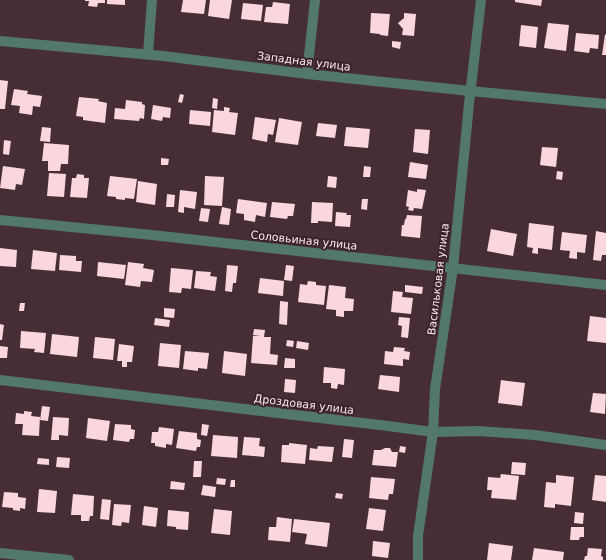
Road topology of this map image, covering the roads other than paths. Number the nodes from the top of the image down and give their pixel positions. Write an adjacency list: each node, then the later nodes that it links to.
1 (152, 0): 5 (street)
2 (315, 0): 6 (street)
3 (481, 0): 7 (street, Васильковая улица)
4 (0, 41): 5 (street, Западная улица)
5 (148, 54): 6 (street, Западная улица)
6 (307, 74): 7 (street, Западная улица)
7 (470, 91): 8 (street, Западная улица); 10 (street, Васильковая улица)
8 (606, 104)
9 (0, 220): 10 (street, Соловьиная улица)
10 (453, 268): 11 (street, Соловьиная улица); 13 (street, Васильковая улица)
11 (606, 285)
12 (0, 380): 13 (street, Дроздовая улица)
13 (433, 432): 14 (street, Дроздовая улица); 17 (street, Васильковая улица)
14 (606, 445)
15 (0, 553): 16 (street)
16 (69, 560)
17 (418, 560)

